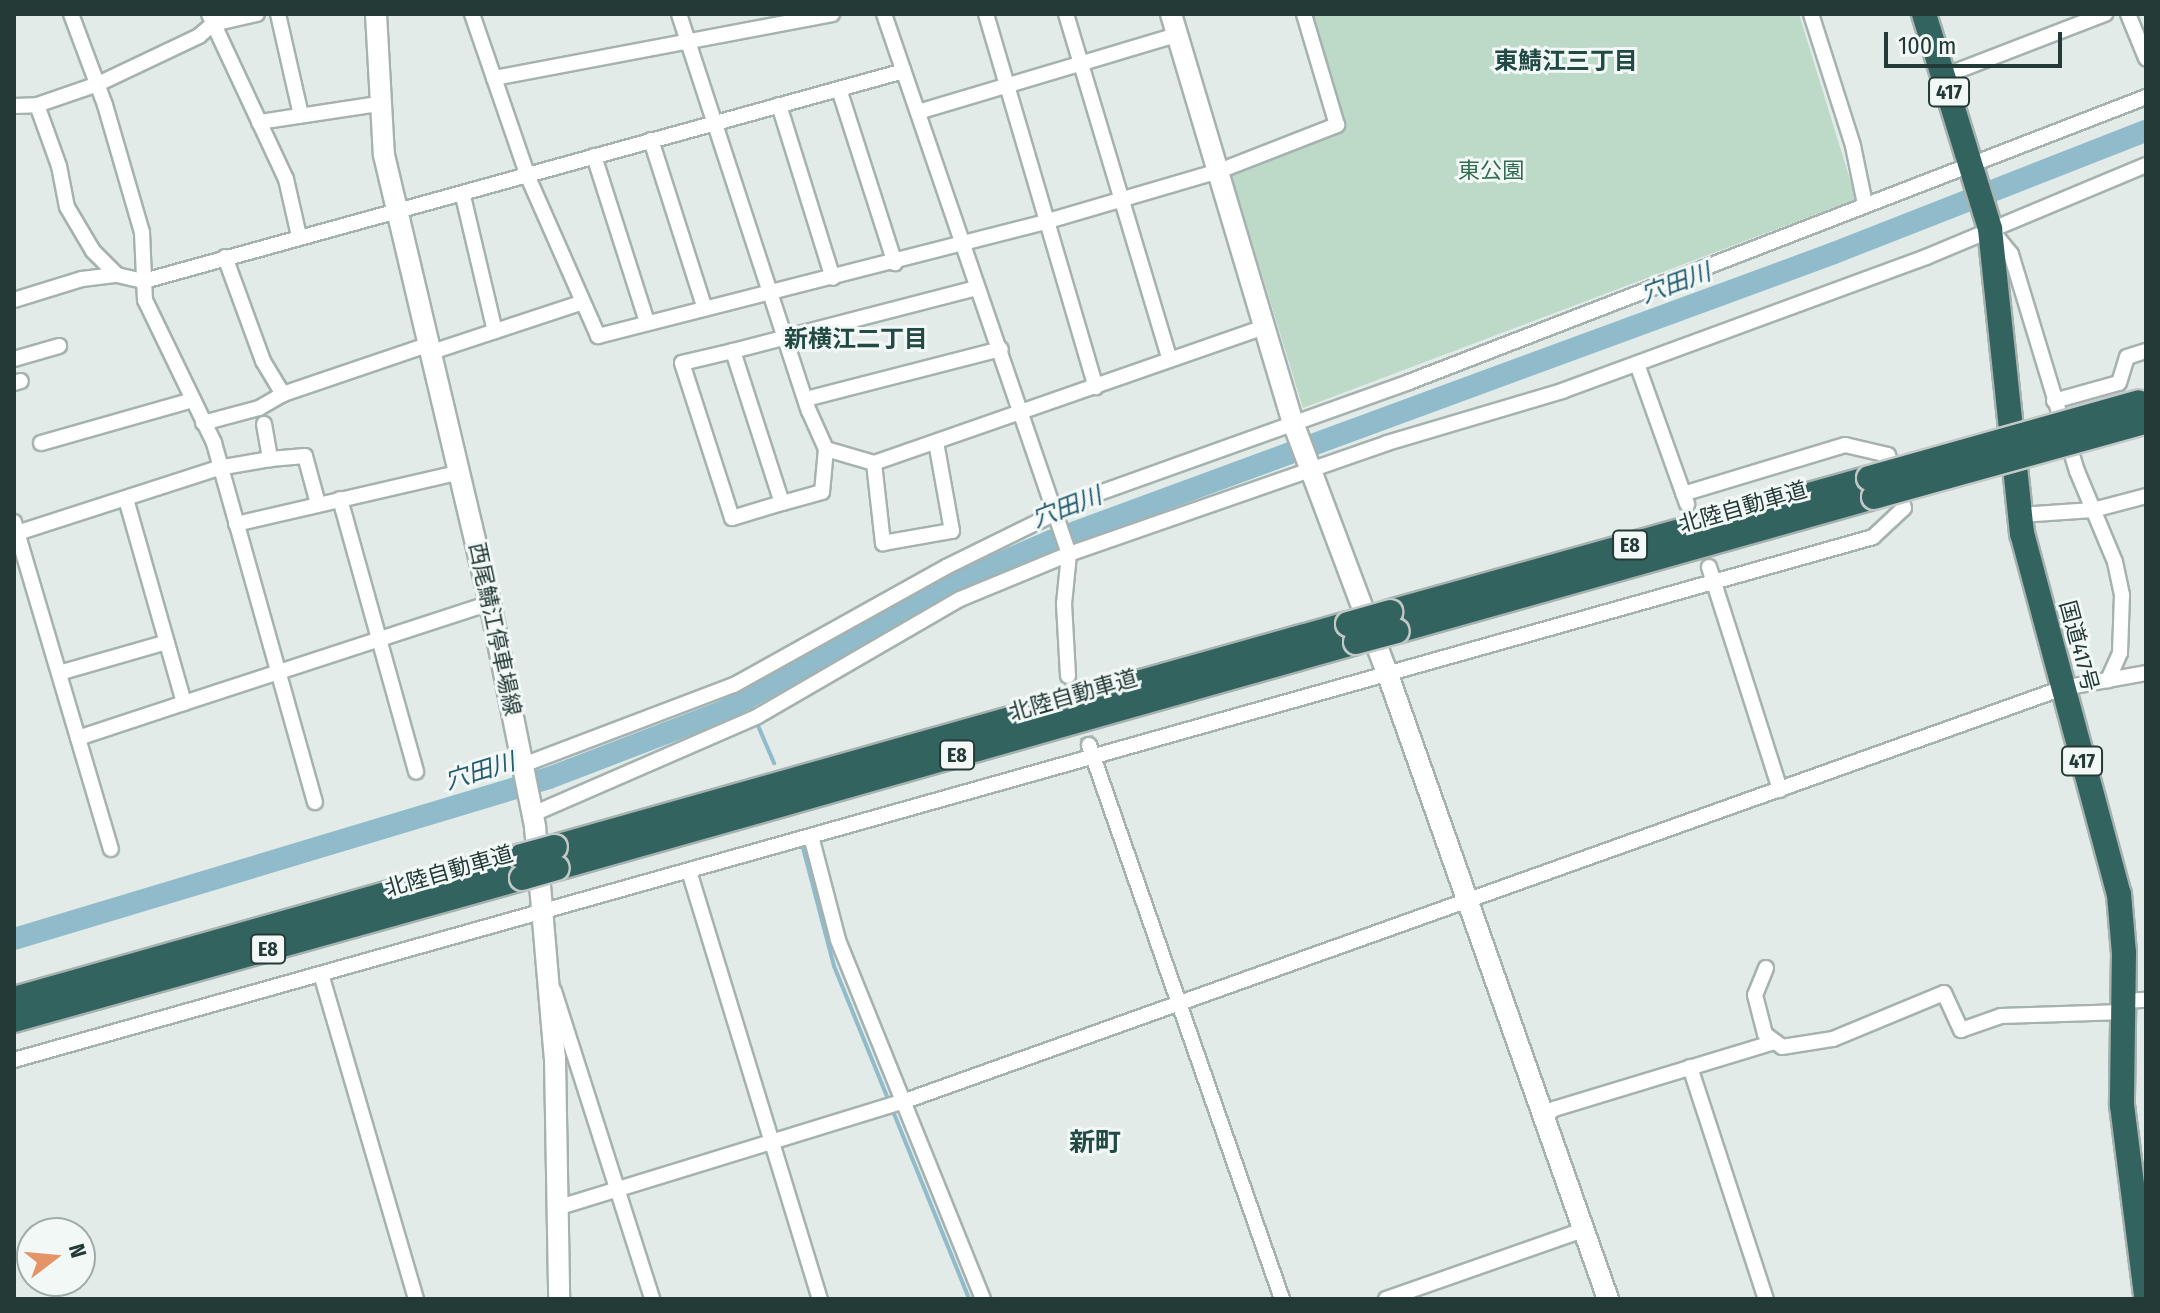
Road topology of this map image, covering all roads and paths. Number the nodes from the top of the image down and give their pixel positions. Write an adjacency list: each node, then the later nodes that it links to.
1 (71, 14): 25 (street)
2 (257, 14): 17 (street)
3 (278, 14): 34 (street)
4 (376, 14): 29 (street, 西尾鯖江停車場線)
5 (472, 14): 24 (street)
6 (679, 14): 19 (street)
7 (832, 14): 19 (street)
8 (884, 14): 22 (street)
9 (986, 14): 26 (street)
10 (1066, 14): 21 (street)
11 (1171, 14): 18 (street)
12 (1304, 14): 41 (street)
13 (1811, 14): 45 (street)
14 (1924, 14): 23 (highway, 国道417号 / 417)
15 (2105, 14): 23 (street)
16 (2128, 14): 20 (street)
17 (211, 19): 25 (street); 36 (street)
18 (1177, 35): 21 (street); 41 (street)
19 (688, 41): 24 (street); 35 (street)
20 (2146, 58)
21 (1081, 63): 26 (street); 44 (street)
22 (904, 71): 27 (street); 33 (street)
23 (1944, 76): 40 (highway, 国道417号 / 417)
24 (494, 78): 42 (street)
25 (98, 84): 30 (street); 55 (street)
26 (1007, 84): 33 (street); 47 (street)
27 (839, 89): 31 (street); 52 (street)
28 (2146, 97): 40 (street)
29 (378, 104): 34 (street); 46 (street, 西尾鯖江停車場線)
30 (37, 105): 32 (street); 53 (street)
31 (779, 105): 35 (street); 54 (street)
32 (14, 106)
33 (918, 112): 50 (street)
34 (301, 115): 36 (street)
35 (714, 121): 37 (street); 57 (street)
36 (259, 122): 49 (street)
37 (651, 140): 38 (street); 60 (street)
38 (594, 156): 42 (street); 61 (street)
39 (2146, 165): 48 (street)
40 (1972, 167): 45 (street); 48 (highway, 国道417号 / 417)
41 (1219, 171): 44 (street); 62 (street)
42 (528, 177): 43 (street); 59 (street)
43 (463, 196): 46 (street); 63 (street)
44 (1121, 200): 47 (street); 71 (street)
45 (1865, 204): 80 (street)
46 (396, 212): 49 (street); 66 (street, 西尾鯖江停車場線)
47 (1048, 221): 50 (street); 73 (street)
48 (1990, 229): 72 (street); 77 (street); 98 (highway, 国道417号 / 417)
49 (299, 236): 51 (street)
50 (962, 245): 52 (street); 56 (street)
51 (225, 257): 55 (street); 74 (street)
52 (895, 263): 54 (street)
53 (117, 275): 55 (street); 58 (street)
54 (833, 278): 57 (street)
55 (144, 281): 76 (street)
56 (977, 288): 64 (street); 67 (street)
57 (770, 293): 60 (street); 64 (street)
58 (14, 300)
59 (580, 303): 61 (street); 63 (street)
60 (705, 309): 61 (street)
61 (647, 322)
62 (1264, 327): 71 (street); 80 (street)
63 (495, 331): 66 (street)
64 (786, 336): 68 (street); 75 (street)
65 (59, 346): 70 (street)
66 (431, 348): 74 (street); 90 (street, 西尾鯖江停車場線)
67 (1001, 349): 75 (street); 79 (street)
68 (733, 351): 94 (street); 94 (street)
69 (2146, 351): 77 (street)
70 (14, 359)
71 (1170, 360): 73 (street)
72 (1637, 364): 89 (street); 103 (street)
73 (1096, 387): 79 (street)
74 (283, 394): 81 (street)
75 (806, 399): 85 (street)
76 (193, 400): 81 (street); 84 (street)
77 (2054, 401): 96 (street)
78 (2144, 411): 124 (highway, 北陸自動車道 / E8, bridge)
79 (1025, 413): 83 (street); 97 (street)
80 (1292, 420): 89 (street); 97 (street)
81 (203, 423): 88 (street)
82 (264, 424): 86 (street)
83 (936, 442): 87 (street); 87 (street)
84 (41, 443)
85 (826, 449): 87 (street); 94 (street)
86 (270, 459): 88 (street); 95 (street)
87 (874, 463)
88 (218, 468): 92 (street); 99 (street)
89 (1312, 471): 101 (street); 110 (street)
90 (461, 472): 93 (street); 104 (street, 西尾鯖江停車場線)
91 (2146, 496): 96 (street)
92 (126, 499): 100 (street); 106 (street)
93 (340, 499): 95 (street); 105 (street)
94 (782, 503)
95 (318, 504): 99 (street)
96 (2093, 510): 98 (street); 112 (street)
97 (1058, 515): 101 (street); 117 (street)
98 (2020, 515): 113 (highway, 国道417号 / 417)
99 (236, 524): 108 (street)
100 (15, 530): 107 (street)
101 (1069, 551): 111 (street); 121 (street)
102 (1709, 567): 103 (street)
103 (1714, 583): 110 (street); 119 (street)
104 (490, 603): 105 (street); 117 (street, 西尾鯖江停車場線)
105 (380, 640): 108 (street); 118 (street)
106 (167, 642): 107 (street); 114 (street)
107 (59, 673): 115 (street)
108 (280, 673): 114 (street); 120 (street)
109 (2146, 673): 112 (street)
110 (1388, 675): 116 (street); 126 (street)
111 (1068, 676)
112 (2108, 680): 113 (street)
113 (2063, 688): 119 (street); 133 (highway, 国道417号 / 417)
114 (184, 703): 115 (street)
115 (78, 738): 123 (street)
116 (1092, 751): 122 (street); 132 (street)
117 (523, 768): 121 (street, 西尾鯖江停車場線)
118 (416, 772)
119 (1780, 790): 126 (street)
120 (315, 802)
121 (532, 807): 127 (street, 西尾鯖江停車場線)
122 (811, 836): 125 (street); 138 (street)
123 (111, 849)
124 (522, 867): 131 (highway, 北陸自動車道 / E8); 134 (highway, 北陸自動車道 / E8)
125 (689, 871): 127 (street); 140 (street)
126 (1470, 902): 132 (street); 139 (street)
127 (542, 913): 128 (street, 西尾鯖江停車場線); 130 (street)
128 (545, 965): 141 (street); 142 (street, 西尾鯖江停車場線)
129 (1766, 968): 135 (street)
130 (321, 974): 136 (street); 146 (street)
131 (14, 999)
132 (1183, 1004): 138 (street); 151 (street)
133 (2131, 1004): 135 (street); 144 (highway, 国道417号 / 417)
134 (14, 1020)
135 (1775, 1042): 137 (street)
136 (14, 1060)
137 (1690, 1067): 139 (street); 154 (street)
138 (905, 1101): 140 (street); 150 (street)
139 (1544, 1117): 143 (street)
140 (771, 1142): 141 (street); 149 (street)
141 (619, 1189): 142 (street); 148 (street)
142 (560, 1207): 147 (street, 西尾鯖江停車場線)
143 (1583, 1230): 152 (street); 153 (street)
144 (2143, 1264): 145 (highway, 国道417号 / 417)
145 (2146, 1296)
146 (416, 1299)
147 (559, 1299)
148 (652, 1299)
149 (820, 1299)
150 (983, 1299)
151 (1282, 1299)
152 (1386, 1299)
153 (1608, 1299)
154 (1766, 1299)

